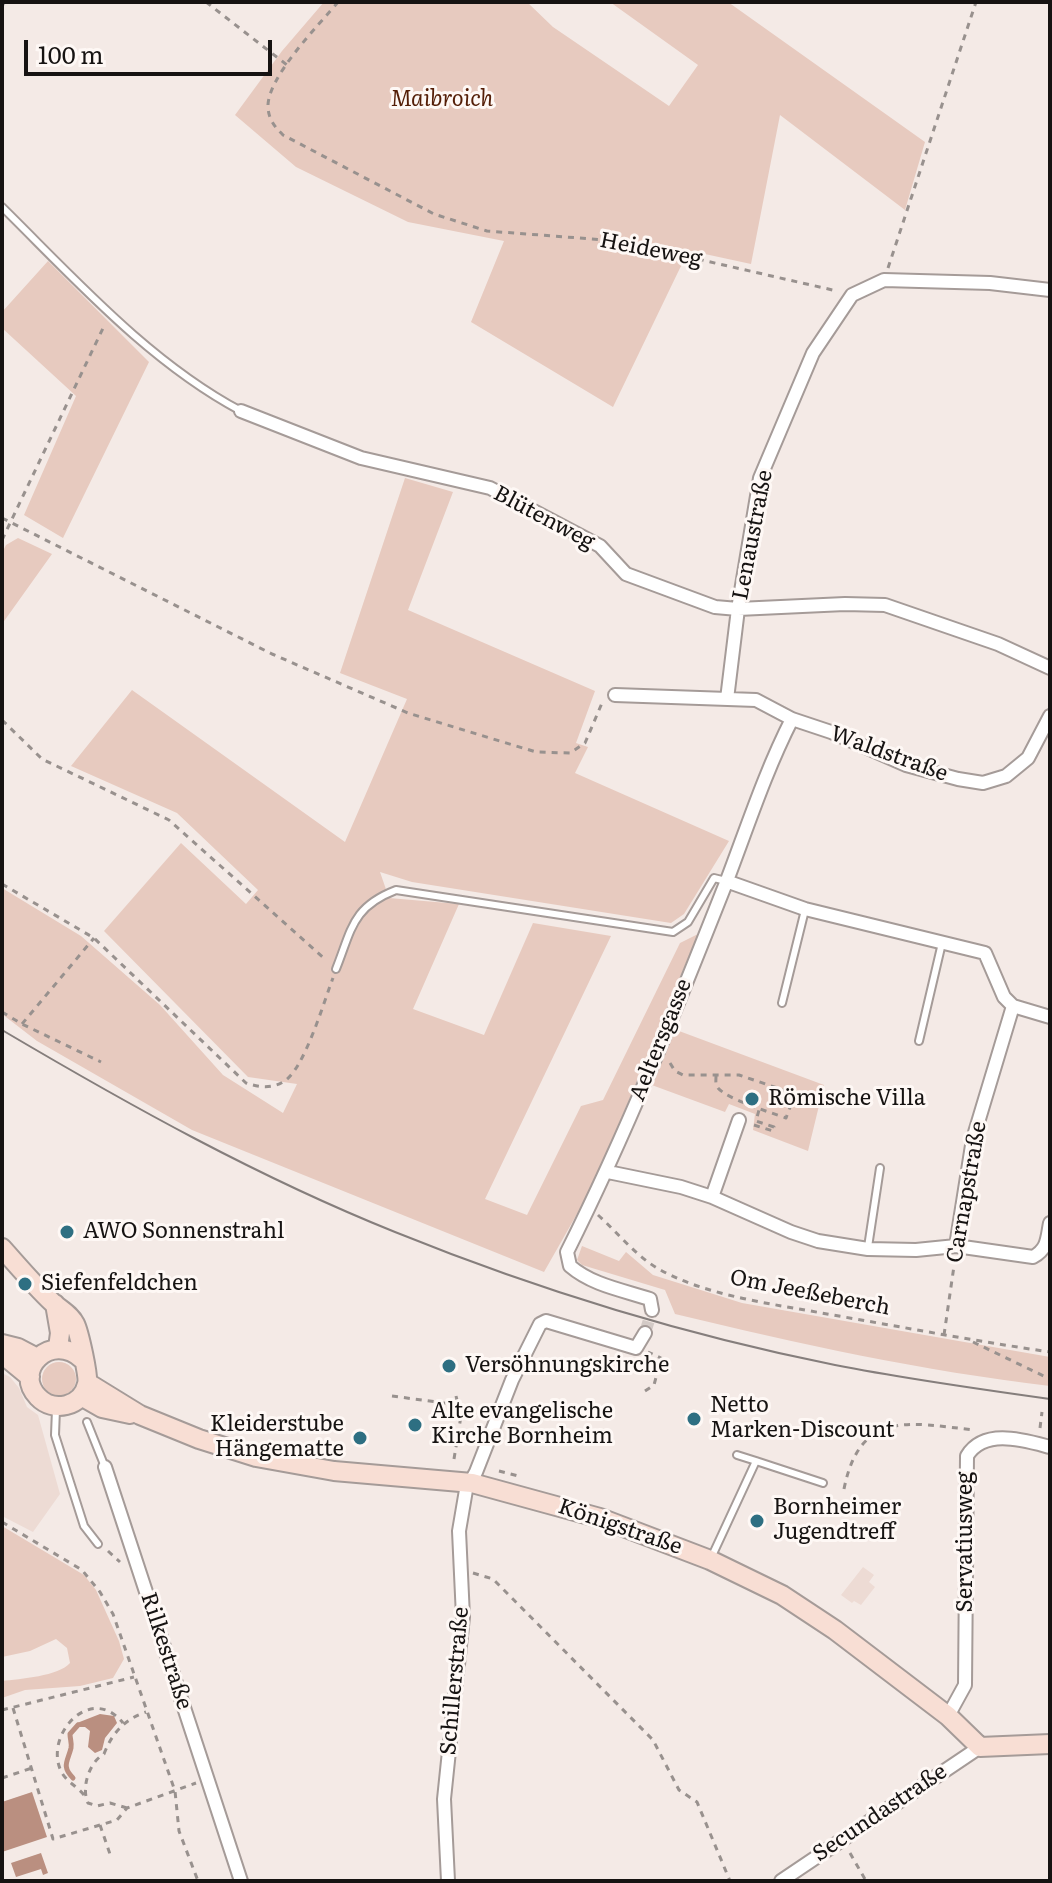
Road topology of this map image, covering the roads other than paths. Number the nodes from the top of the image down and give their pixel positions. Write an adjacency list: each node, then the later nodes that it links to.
1 (2, 207): 3 (lane, Blütenweg)
2 (1050, 290): 4 (street, Lenaustraße)
3 (241, 411): 4 (street, Blütenweg)
4 (738, 609): 5 (street, Blütenweg); 7 (street, Lenaustraße)
5 (1050, 668)
6 (615, 695): 7 (street)
7 (727, 699): 9 (street)
8 (1050, 716): 9 (street, Waldstraße)
9 (792, 719): 10 (street, Aeltersgasse)
10 (726, 881): 11 (street); 13 (lane); 20 (street, Aeltersgasse)
11 (805, 909): 12 (street); 14 (lane)
12 (942, 943): 15 (street); 17 (lane)
13 (336, 969)
14 (782, 1003)
15 (1013, 1006): 16 (street); 23 (street, Carnapstraße)
16 (1050, 1017)
17 (919, 1041)
18 (739, 1120): 21 (street)
19 (880, 1168): 25 (lane)
20 (608, 1172): 21 (street); 27 (street, Aeltersgasse)
21 (712, 1197): 25 (street)
22 (1050, 1223): 23 (street)
23 (956, 1246): 25 (street)
24 (2, 1248): 26 (street)
25 (868, 1249)
26 (55, 1304): 30 (street); 33 (street)
27 (652, 1310)
28 (645, 1333): 42 (street)
29 (2, 1344): 32 (street)
30 (58, 1348): 32 (street); 33 (street)
31 (2, 1354): 34 (street)
32 (37, 1358): 34 (street)
33 (82, 1359): 35 (street)
34 (30, 1377): 36 (street)
35 (84, 1389): 36 (street); 42 (street, Königstraße)
36 (56, 1406): 44 (lane)
37 (87, 1422): 41 (lane, Rilkestraße)
38 (1043, 1445): 46 (street, Servatiusweg)
39 (737, 1455): 40 (lane)
40 (756, 1461): 43 (lane); 45 (lane)
41 (105, 1467): 49 (street, Rilkestraße)
42 (472, 1483): 45 (street, Königstraße); 50 (street, Schillerstraße)
43 (823, 1483)
44 (98, 1544)
45 (710, 1560): 46 (street, Königstraße)
46 (948, 1716): 48 (street, Königstraße)
47 (1050, 1744): 48 (street)
48 (980, 1747): 51 (street, Secundastraße)
49 (241, 1881)
50 (448, 1881)
51 (781, 1881)

